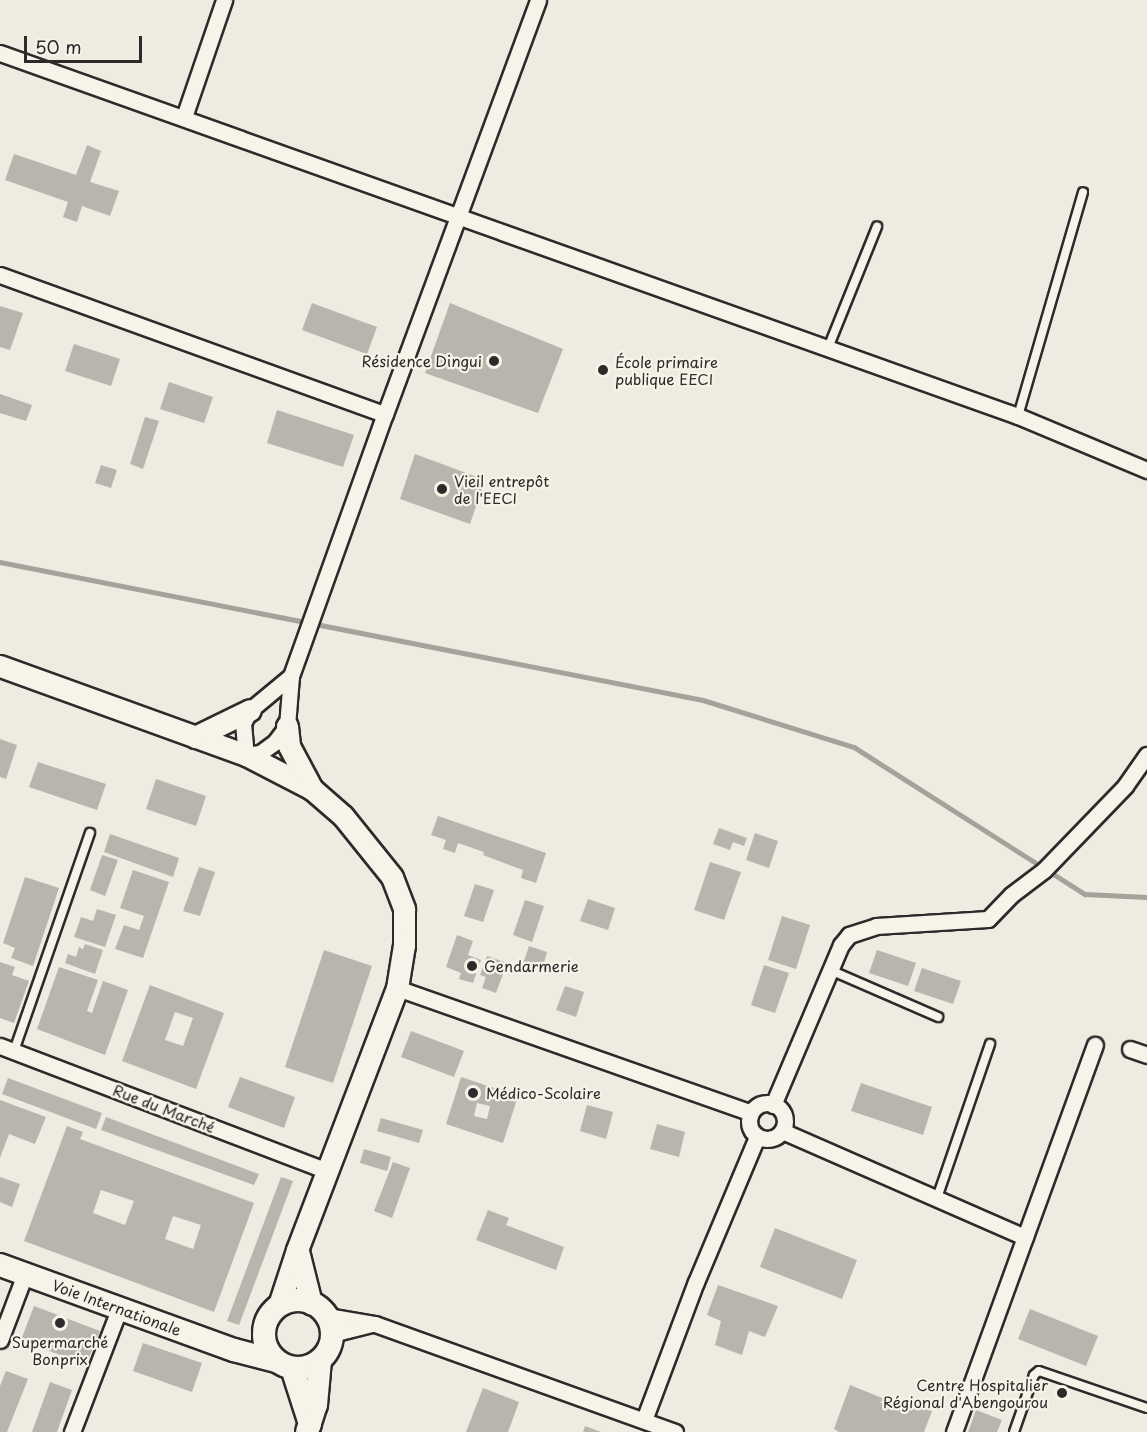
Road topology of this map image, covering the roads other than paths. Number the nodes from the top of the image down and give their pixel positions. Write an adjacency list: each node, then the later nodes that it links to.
1 (224, 0): 4 (street)
2 (538, 0): 6 (street)
3 (0, 53): 4 (street)
4 (184, 117): 6 (street)
5 (1083, 192): 11 (lane)
6 (457, 216): 9 (street); 10 (street)
7 (877, 227): 9 (lane)
8 (0, 275): 10 (street)
9 (828, 348): 11 (street)
10 (385, 414): 14 (street)
11 (1018, 416): 12 (street)
12 (1147, 471)
13 (0, 666): 17 (street)
14 (291, 676): 15 (street); 16 (street)
15 (250, 710): 17 (street); 19 (street)
16 (287, 726): 19 (street); 20 (street)
17 (195, 737): 19 (street)
18 (1147, 755): 22 (street)
19 (246, 756): 20 (street)
20 (312, 789): 23 (street)
21 (90, 833): 27 (lane)
22 (830, 970): 24 (lane); 30 (street)
23 (397, 988): 31 (street); 34 (street)
24 (938, 1017)
25 (990, 1044): 35 (lane)
26 (1095, 1045): 36 (street)
27 (7, 1048): 34 (street, Rue du Marché)
28 (1130, 1049): 29 (street)
29 (1147, 1055)
30 (773, 1105): 31 (street); 32 (street)
31 (751, 1113): 33 (street)
32 (782, 1131): 33 (street); 35 (street)
33 (757, 1137): 49 (street)
34 (327, 1171): 37 (street)
35 (937, 1198): 36 (street)
36 (1025, 1237): 53 (street)
37 (297, 1250): 40 (street); 42 (street)
38 (0, 1265): 39 (main road, Voie Internationale)
39 (25, 1274): 41 (main road, Voie Internationale); 43 (street)
40 (279, 1305): 42 (main road); 44 (main road)
41 (120, 1307): 45 (main road, Voie Internationale); 51 (street)
42 (323, 1318): 46 (main road); 49 (street)
43 (0, 1340)
44 (264, 1340): 45 (main road); 47 (main road)
45 (234, 1350): 47 (main road, Voie Internationale)
46 (320, 1360): 47 (main road); 50 (main road)
47 (284, 1365): 50 (main road)
48 (1147, 1408): 54 (lane)
49 (644, 1420): 52 (street)
50 (308, 1428)
51 (72, 1432)
52 (675, 1432)
53 (954, 1432)
54 (1014, 1432)

